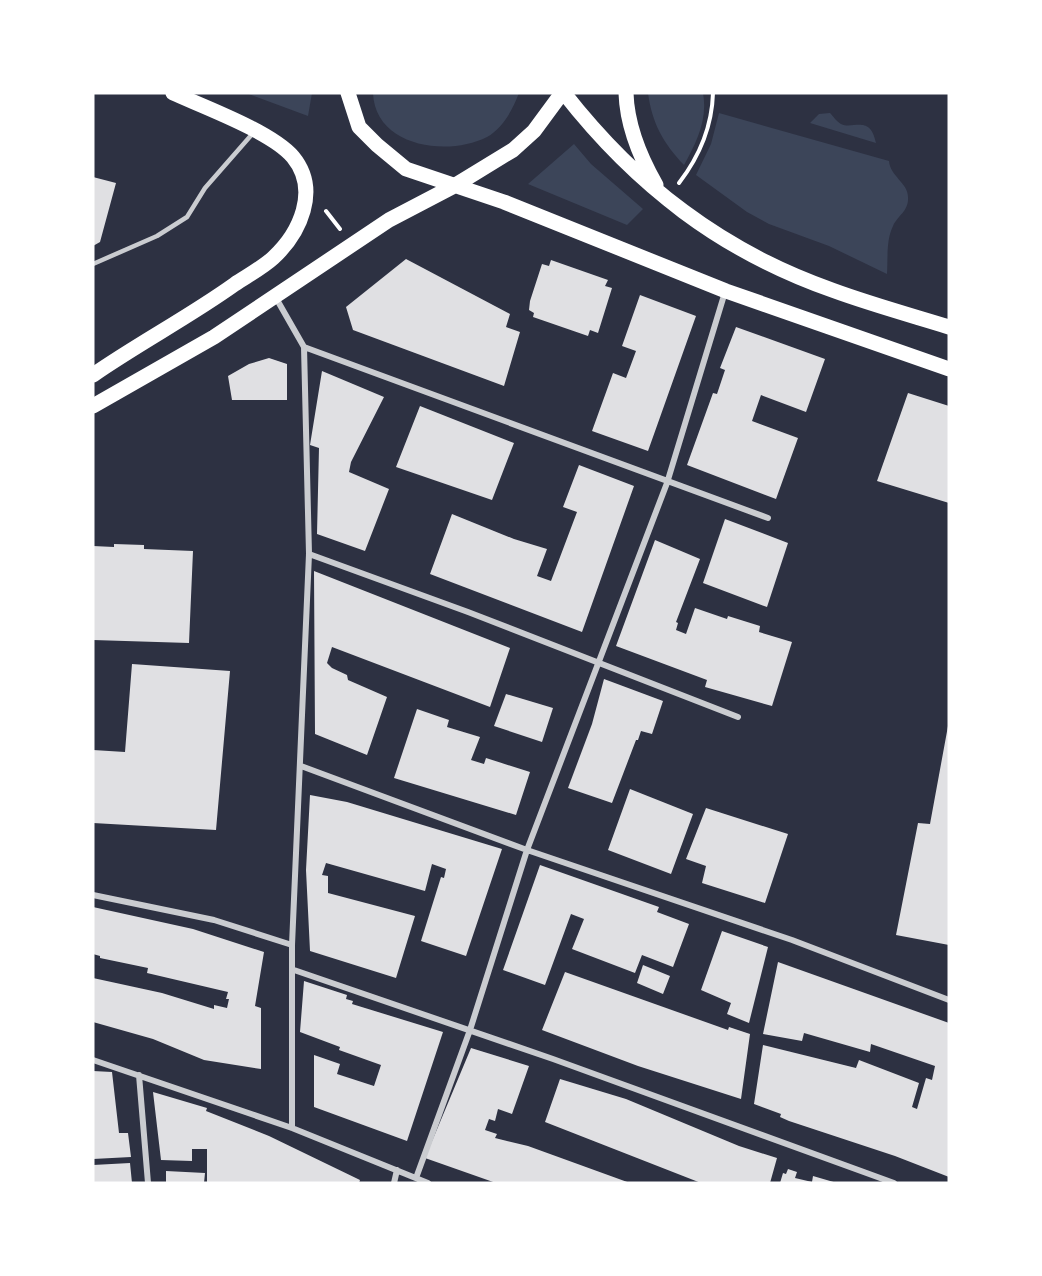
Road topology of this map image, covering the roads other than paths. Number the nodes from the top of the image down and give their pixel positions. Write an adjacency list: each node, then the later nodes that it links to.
1 (173, 93): 5 (main road)
2 (348, 93): 6 (main road)
3 (563, 93): 6 (main road); 7 (main road)
4 (626, 93): 7 (main road)
5 (255, 130): 8 (lane); 14 (main road)
6 (454, 186): 9 (main road); 10 (main road)
7 (664, 198): 11 (main road)
8 (93, 264)
9 (726, 291): 13 (main road); 16 (street)
10 (276, 298): 12 (street); 15 (main road)
11 (949, 327)
12 (304, 347): 16 (street); 18 (street)
13 (949, 369)
14 (93, 375)
15 (93, 406)
16 (667, 483): 17 (street); 19 (street)
17 (768, 518)
18 (309, 554): 19 (street); 21 (street)
19 (599, 663): 20 (street); 22 (street)
20 (738, 717)
21 (301, 765): 22 (street); 24 (street)
22 (526, 850): 26 (street); 27 (street)
23 (93, 895): 24 (street)
24 (292, 945): 25 (street)
25 (294, 970): 27 (street); 30 (street)
26 (949, 1000)
27 (470, 1030): 32 (street); 36 (street)
28 (93, 1060): 29 (street)
29 (139, 1075): 30 (street); 33 (street)
30 (292, 1128): 31 (street)
31 (397, 1170): 32 (street); 34 (street)
32 (416, 1178): 35 (street)
33 (148, 1183)
34 (394, 1183)
35 (428, 1183)
36 (894, 1183)

